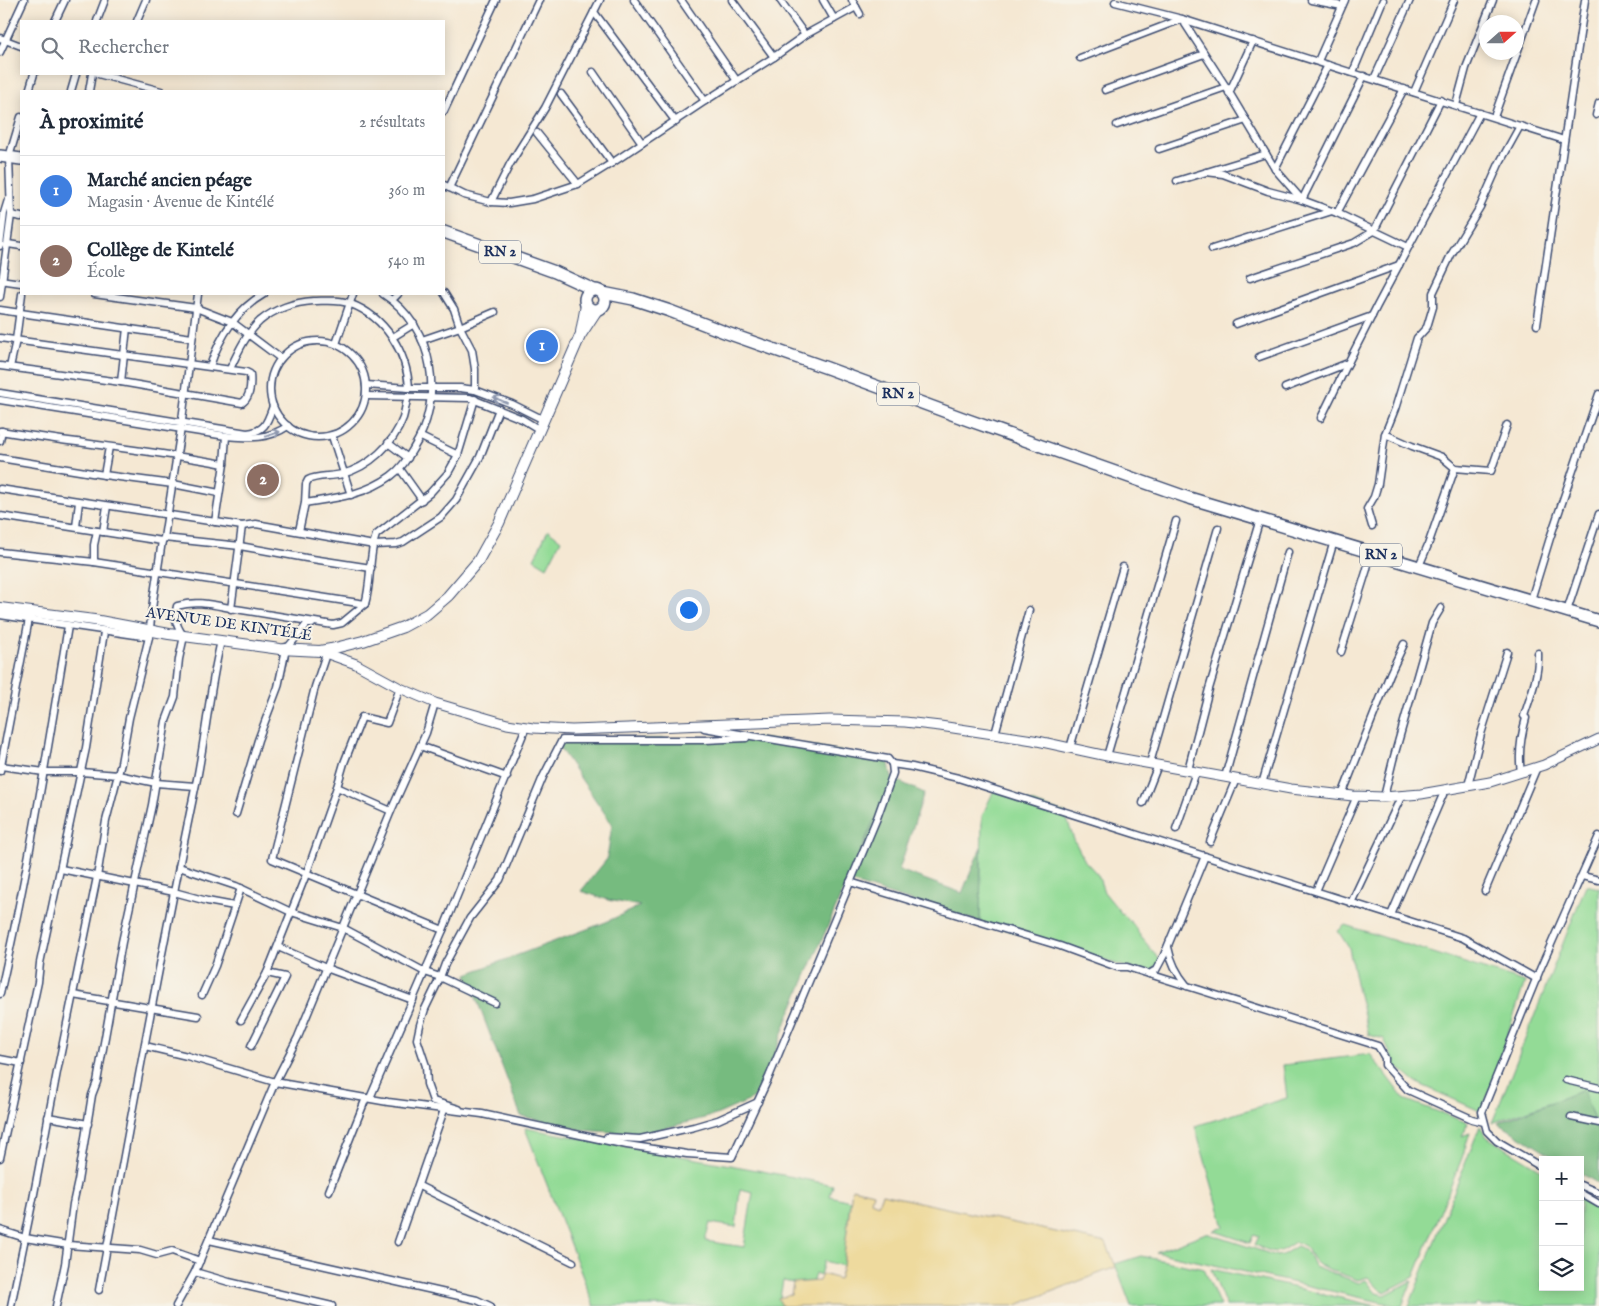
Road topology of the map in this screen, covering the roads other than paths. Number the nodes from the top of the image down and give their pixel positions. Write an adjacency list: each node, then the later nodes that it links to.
1 (24, 0): 32 (street)
2 (65, 0): 28 (street)
3 (106, 0): 29 (street)
4 (146, 0): 30 (street)
5 (496, 0): 64 (street)
6 (539, 0): 85 (street)
7 (600, 0): 24 (street)
8 (634, 0): 61 (street)
9 (681, 0): 50 (street)
10 (732, 0): 37 (street)
11 (780, 0): 31 (street)
12 (823, 0): 26 (street)
13 (852, 0): 23 (street)
14 (1311, 0): 22 (street)
15 (1383, 0): 42 (street)
16 (1410, 0): 49 (street)
17 (1454, 0): 58 (street)
18 (1493, 0): 63 (street)
19 (1536, 0): 67 (street)
20 (1585, 0): 74 (street)
21 (1115, 2): 27 (street)
22 (1343, 3): 39 (street)
23 (856, 7): 25 (street); 26 (street)
24 (594, 12): 70 (street); 88 (street)
25 (860, 14)
26 (834, 19): 31 (street)
27 (1182, 19): 33 (street); 36 (street); 38 (street)
28 (56, 20)
29 (97, 20)
30 (137, 20)
31 (805, 35): 37 (street)
32 (2, 39): 34 (street); 35 (street)
33 (1253, 41): 39 (street); 57 (street)
34 (20, 46)
35 (0, 52)
36 (1204, 54): 56 (street); 57 (street)
37 (774, 57): 50 (street)
38 (1080, 58)
39 (1318, 62): 40 (street)
40 (1328, 65): 42 (street); 81 (street)
41 (593, 72): 75 (street)
42 (1353, 72): 47 (street)
43 (34, 75): 52 (street)
44 (76, 75): 53 (street)
45 (92, 75): 54 (street)
46 (105, 75): 48 (street)
47 (1364, 76): 49 (street); 87 (street)
48 (120, 77): 55 (street)
49 (1374, 79): 51 (street)
50 (737, 81): 61 (street)
51 (1404, 89): 58 (street); 89 (street)
52 (29, 90)
53 (71, 90)
54 (88, 90)
55 (151, 90)
56 (1105, 90)
57 (1227, 90): 69 (street); 71 (street)
58 (1414, 92): 60 (street)
59 (561, 94): 80 (street)
60 (1440, 100): 63 (street); 92 (street)
61 (705, 101): 70 (street)
62 (1599, 104): 66 (street)
63 (1456, 105): 65 (street)
64 (445, 108)
65 (1480, 113): 67 (street); 97 (street)
66 (1596, 116)
67 (1494, 118): 72 (street)
68 (20, 120): 78 (street)
69 (1246, 120): 76 (street); 77 (street)
70 (676, 122): 75 (street)
71 (1116, 125)
72 (1520, 126): 74 (street); 164 (street)
73 (537, 132): 84 (street)
74 (1564, 140): 123 (street)
75 (642, 143): 80 (street)
76 (1159, 150)
77 (1266, 154): 81 (street); 82 (street)
78 (5, 157): 79 (highway); 86 (street)
79 (20, 159)
80 (612, 163): 84 (street)
81 (1275, 169): 87 (street)
82 (1206, 172): 83 (street); 87 (street)
83 (1177, 181)
84 (578, 184): 88 (street)
85 (446, 187): 88 (street)
86 (10, 194): 90 (street); 95 (street)
87 (1302, 200): 89 (street)
88 (491, 202)
89 (1334, 212): 92 (street); 98 (street)
90 (11, 216): 91 (street); 94 (street)
91 (20, 217)
92 (1374, 231): 97 (street); 100 (street)
93 (445, 232): 112 (highway, RN 2)
94 (8, 244): 96 (street); 101 (street)
95 (0, 246)
96 (20, 246)
97 (1408, 247): 99 (street)
98 (1212, 249)
99 (1399, 264): 119 (street); 122 (street)
100 (1250, 278)
101 (1, 280): 102 (street); 111 (street)
102 (20, 284)
103 (22, 295): 117 (street)
104 (101, 295): 115 (street)
105 (198, 295): 115 (street)
106 (263, 295): 120 (street)
107 (353, 295): 114 (street)
108 (384, 295): 113 (street)
109 (397, 295): 113 (street)
110 (445, 295): 124 (street)
111 (0, 297)
112 (595, 299): 160 (main road, AVENUE DE KINTÉLÉ); 191 (highway, RN 2)
113 (392, 300): 121 (street)
114 (350, 303): 126 (street); 127 (street); 132 (street)
115 (196, 308): 120 (street); 129 (street)
116 (0, 310): 117 (street)
117 (19, 312): 125 (street); 130 (street)
118 (495, 312): 124 (street)
119 (1372, 316): 134 (street); 136 (street)
120 (232, 322): 126 (street); 139 (street)
121 (414, 324): 127 (street); 131 (street)
122 (1236, 324)
123 (1537, 325)
124 (460, 326): 131 (street); 147 (street)
125 (127, 328): 129 (street); 133 (street)
126 (248, 335): 135 (street); 141 (street)
127 (393, 337): 144 (street)
128 (0, 338): 130 (street)
129 (192, 338): 137 (street)
130 (16, 340): 133 (street); 140 (street)
131 (422, 340): 145 (street)
132 (336, 344): 135 (street); 143 (street)
133 (124, 355): 137 (street); 142 (street)
134 (1259, 357)
135 (280, 358): 156 (street)
136 (1348, 363): 146 (street); 158 (street)
137 (188, 365): 139 (street); 149 (street)
138 (0, 366): 140 (street)
139 (210, 366): 141 (street)
140 (10, 367): 142 (street)
141 (230, 369): 149 (street)
142 (120, 382): 149 (street)
143 (366, 385): 144 (street); 151 (street)
144 (409, 388): 145 (street)
145 (432, 388): 147 (street); 153 (street)
146 (1285, 388)
147 (475, 390): 160 (street, one-way to 147)
148 (0, 393): 159 (street)
149 (184, 394): 159 (street)
150 (1599, 394): 213 (street)
151 (366, 396): 152 (street); 166 (street)
152 (408, 396): 153 (street); 169 (street)
153 (431, 396): 154 (street); 167 (street)
154 (475, 399): 157 (street); 172 (street)
155 (0, 400): 159 (street)
156 (273, 406): 159 (street); 162 (street)
157 (499, 409): 160 (street); 202 (street)
158 (1321, 418)
159 (182, 425): 165 (street); 171 (street)
160 (542, 425): 233 (main road, AVENUE DE KINTÉLÉ)
161 (1507, 425): 176 (street)
162 (288, 426): 165 (street, one-way to 162); 166 (street)
163 (1, 431): 168 (street); 170 (street)
164 (1385, 434): 176 (street); 195 (street)
165 (226, 436): 175 (street)
166 (332, 436): 178 (street)
167 (421, 437): 172 (street); 174 (street)
168 (0, 441)
169 (388, 444): 174 (street); 178 (street)
170 (109, 448): 171 (street); 179 (street)
171 (177, 455): 175 (street); 180 (street)
172 (458, 455): 184 (street)
173 (0, 458): 179 (street)
174 (408, 458): 177 (street)
175 (224, 464): 182 (street)
176 (1456, 468): 208 (street)
177 (400, 469): 183 (street); 184 (street)
178 (344, 474): 183 (street); 186 (street)
179 (104, 475): 180 (street)
180 (173, 484): 182 (street); 188 (street)
181 (0, 490): 185 (street)
182 (220, 494): 193 (street)
183 (351, 495): 186 (street)
184 (422, 500): 202 (street)
185 (79, 502): 187 (street); 196 (street)
186 (305, 503): 198 (street)
187 (107, 506): 188 (street); 199 (street)
188 (167, 514): 193 (street); 200 (street)
189 (1599, 514): 219 (street)
190 (0, 516): 196 (street)
191 (1260, 519): 201 (highway, RN 2); 250 (street)
192 (1176, 521): 244 (street)
193 (214, 522): 194 (street)
194 (242, 526): 198 (street); 203 (street)
195 (1372, 526)
196 (76, 527): 199 (street)
197 (1218, 528): 246 (street)
198 (299, 531): 202 (street)
199 (100, 532): 200 (street); 207 (street)
200 (163, 539): 203 (street); 211 (street)
201 (1334, 541): 204 (highway, RN 2); 259 (street)
202 (374, 545): 210 (street)
203 (240, 546): 210 (street); 212 (street)
204 (1370, 551): 208 (highway, RN 2); 231 (street)
205 (0, 552): 207 (street)
206 (1288, 552): 256 (street)
207 (94, 562): 211 (street)
208 (1418, 566): 213 (highway, RN 2)
209 (1123, 567): 243 (street)
210 (371, 568): 214 (street)
211 (158, 572): 212 (street); 226 (street)
212 (235, 583): 214 (street); 217 (street)
213 (1532, 600): 219 (highway, RN 2)
214 (365, 604): 223 (street)
215 (0, 608): 226 (main road, AVENUE DE KINTÉLÉ)
216 (1441, 608): 267 (street)
217 (231, 609): 223 (street); 227 (street)
218 (1029, 610): 239 (street)
219 (1567, 611): 222 (highway, RN 2)
220 (0, 615): 221 (street)
221 (29, 620): 224 (street); 247 (street)
222 (1599, 620)
223 (333, 625): 230 (street)
224 (68, 626): 225 (street); 251 (street)
225 (104, 632): 226 (street); 252 (street)
226 (150, 633): 227 (main road, AVENUE DE KINTÉLÉ); 254 (street)
227 (184, 636): 228 (main road, AVENUE DE KINTÉLÉ); 258 (street)
228 (221, 641): 230 (main road, AVENUE DE KINTÉLÉ); 260 (street)
229 (1404, 644): 264 (street)
230 (283, 649): 233 (main road, AVENUE DE KINTÉLÉ); 270 (street)
231 (1341, 652)
232 (1507, 652): 262 (street)
233 (323, 653): 235 (street); 277 (street)
234 (1538, 653): 253 (street)
235 (400, 688): 236 (street); 261 (street)
236 (435, 703): 238 (street); 242 (street)
237 (691, 726): 238 (street); 239 (street); 240 (street)
238 (526, 728): 255 (street)
239 (995, 734): 243 (street)
240 (760, 738): 245 (street); 300 (street)
241 (1599, 739): 248 (street)
242 (420, 746): 255 (street); 269 (street)
243 (1070, 748): 244 (street)
244 (1107, 756): 246 (street)
245 (892, 764): 274 (street); 281 (street)
246 (1154, 764): 250 (street); 268 (street)
247 (1, 766): 249 (street); 251 (street)
248 (1537, 767): 253 (street); 285 (street)
249 (0, 771)
250 (1192, 771): 256 (street); 271 (street)
251 (44, 772): 252 (street); 303 (street)
252 (81, 772): 254 (street); 276 (street)
253 (1521, 772): 262 (street)
254 (118, 775): 258 (street); 279 (street)
255 (507, 776): 293 (street)
256 (1225, 777): 257 (street)
257 (1236, 779): 259 (street); 273 (street)
258 (156, 783): 260 (street); 282 (street)
259 (1262, 784): 264 (street)
260 (195, 786): 275 (street)
261 (338, 786): 269 (street); 277 (street)
262 (1468, 786): 263 (street)
263 (1445, 790): 265 (street); 291 (street)
264 (1342, 795): 266 (street)
265 (1402, 795): 267 (street); 288 (street)
266 (1357, 796): 267 (street); 284 (street)
267 (1384, 797)
268 (1144, 803)
269 (391, 812): 287 (street)
270 (236, 814)
271 (1176, 829)
272 (1599, 836): 278 (street)
273 (1210, 842)
274 (1205, 856): 284 (street); 294 (street)
275 (179, 867): 283 (street); 286 (street)
276 (61, 869): 279 (street); 315 (street)
277 (307, 872): 287 (street); 290 (street)
278 (1582, 876): 280 (street); 301 (street)
279 (97, 877): 282 (street); 305 (street)
280 (1599, 880)
281 (850, 882): 299 (street); 320 (street)
282 (134, 885): 286 (street); 307 (street)
283 (241, 888): 289 (street); 290 (street)
284 (1316, 891): 288 (street)
285 (1485, 891)
286 (174, 892): 289 (street); 309 (street)
287 (358, 893): 292 (street); 293 (street)
288 (1351, 903): 291 (street)
289 (234, 906): 304 (street)
290 (291, 912): 292 (street); 295 (street)
291 (1391, 915): 301 (street)
292 (342, 928): 296 (street); 297 (street)
293 (443, 930): 297 (street)
294 (1168, 944): 299 (street); 302 (street)
295 (278, 947): 296 (street); 298 (street)
296 (326, 968): 306 (street); 317 (street)
297 (424, 972): 300 (street); 306 (street)
298 (267, 973): 311 (street); 313 (street)
299 (1149, 974): 302 (street)
300 (440, 977): 308 (street); 322 (street)
301 (1536, 979): 325 (street)
302 (1188, 987): 325 (street)
303 (0, 994)
304 (202, 994)
305 (72, 995): 307 (street); 323 (street)
306 (413, 1000): 319 (street)
307 (111, 1001): 309 (street); 327 (street)
308 (495, 1002)
309 (152, 1007): 310 (street); 312 (street)
310 (198, 1016)
311 (241, 1020)
312 (145, 1046): 317 (street); 342 (street)
313 (252, 1046)
314 (0, 1059): 315 (street)
315 (21, 1063): 329 (street)
316 (1566, 1080): 318 (street)
317 (275, 1082): 319 (street); 339 (street)
318 (1599, 1088)
319 (368, 1098): 321 (street); 333 (street)
320 (758, 1102): 328 (street); 328 (street)
321 (444, 1110): 322 (street); 331 (street)
322 (473, 1113): 328 (street)
323 (48, 1117): 327 (street); 338 (street)
324 (1570, 1117): 326 (street)
325 (1484, 1122): 330 (street)
326 (1599, 1123)
327 (88, 1124): 341 (street)
328 (580, 1135)
329 (0, 1158)
330 (1539, 1166)
331 (419, 1186): 340 (street); 344 (street)
332 (1584, 1187): 334 (street)
333 (329, 1191)
334 (1599, 1193)
335 (1584, 1195): 336 (street)
336 (1599, 1204)
337 (0, 1230): 338 (street)
338 (25, 1238): 341 (street); 347 (street)
339 (209, 1240): 343 (street); 351 (street)
340 (398, 1242)
341 (68, 1245): 342 (street); 348 (street)
342 (107, 1247): 343 (street); 346 (street)
343 (200, 1261): 345 (street)
344 (573, 1262)
345 (196, 1272): 349 (street); 350 (street)
346 (99, 1290)
347 (11, 1306)
348 (56, 1306)
349 (176, 1306)
350 (332, 1306)
351 (490, 1306)

